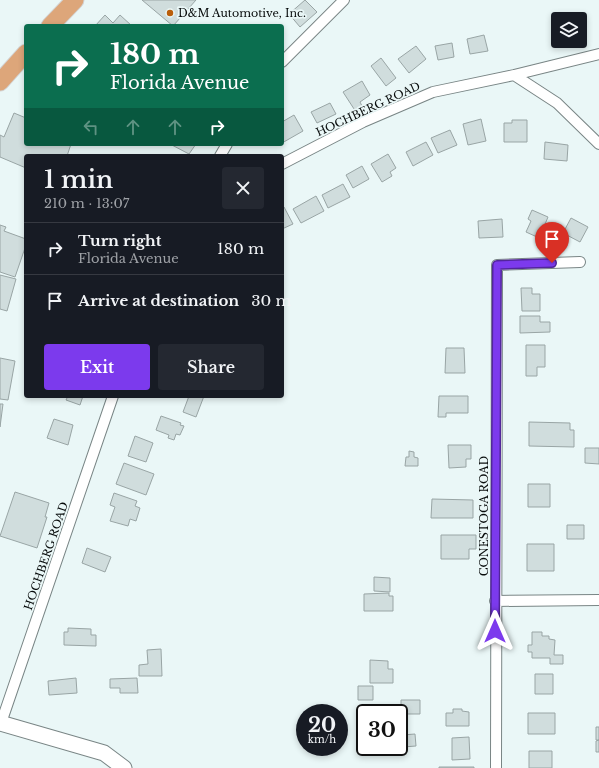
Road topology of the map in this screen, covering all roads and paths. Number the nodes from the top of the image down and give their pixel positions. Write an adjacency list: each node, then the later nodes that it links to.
1 (74, 0): 3 (main road)
2 (344, 0): 6 (street)
3 (52, 24)
4 (599, 54): 7 (street, HOCHBERG ROAD)
5 (24, 55): 8 (main road)
6 (284, 60)
7 (514, 76): 9 (street); 10 (street, HOCHBERG ROAD)
8 (0, 82)
9 (599, 144)
10 (284, 163)
11 (580, 262): 14 (street, CONESTOGA ROAD)
12 (112, 398): 15 (street, HOCHBERG ROAD)
13 (599, 600): 14 (street)
14 (495, 601): 17 (street, CONESTOGA ROAD)
15 (1, 723): 16 (street)
16 (124, 768)
17 (496, 768)

